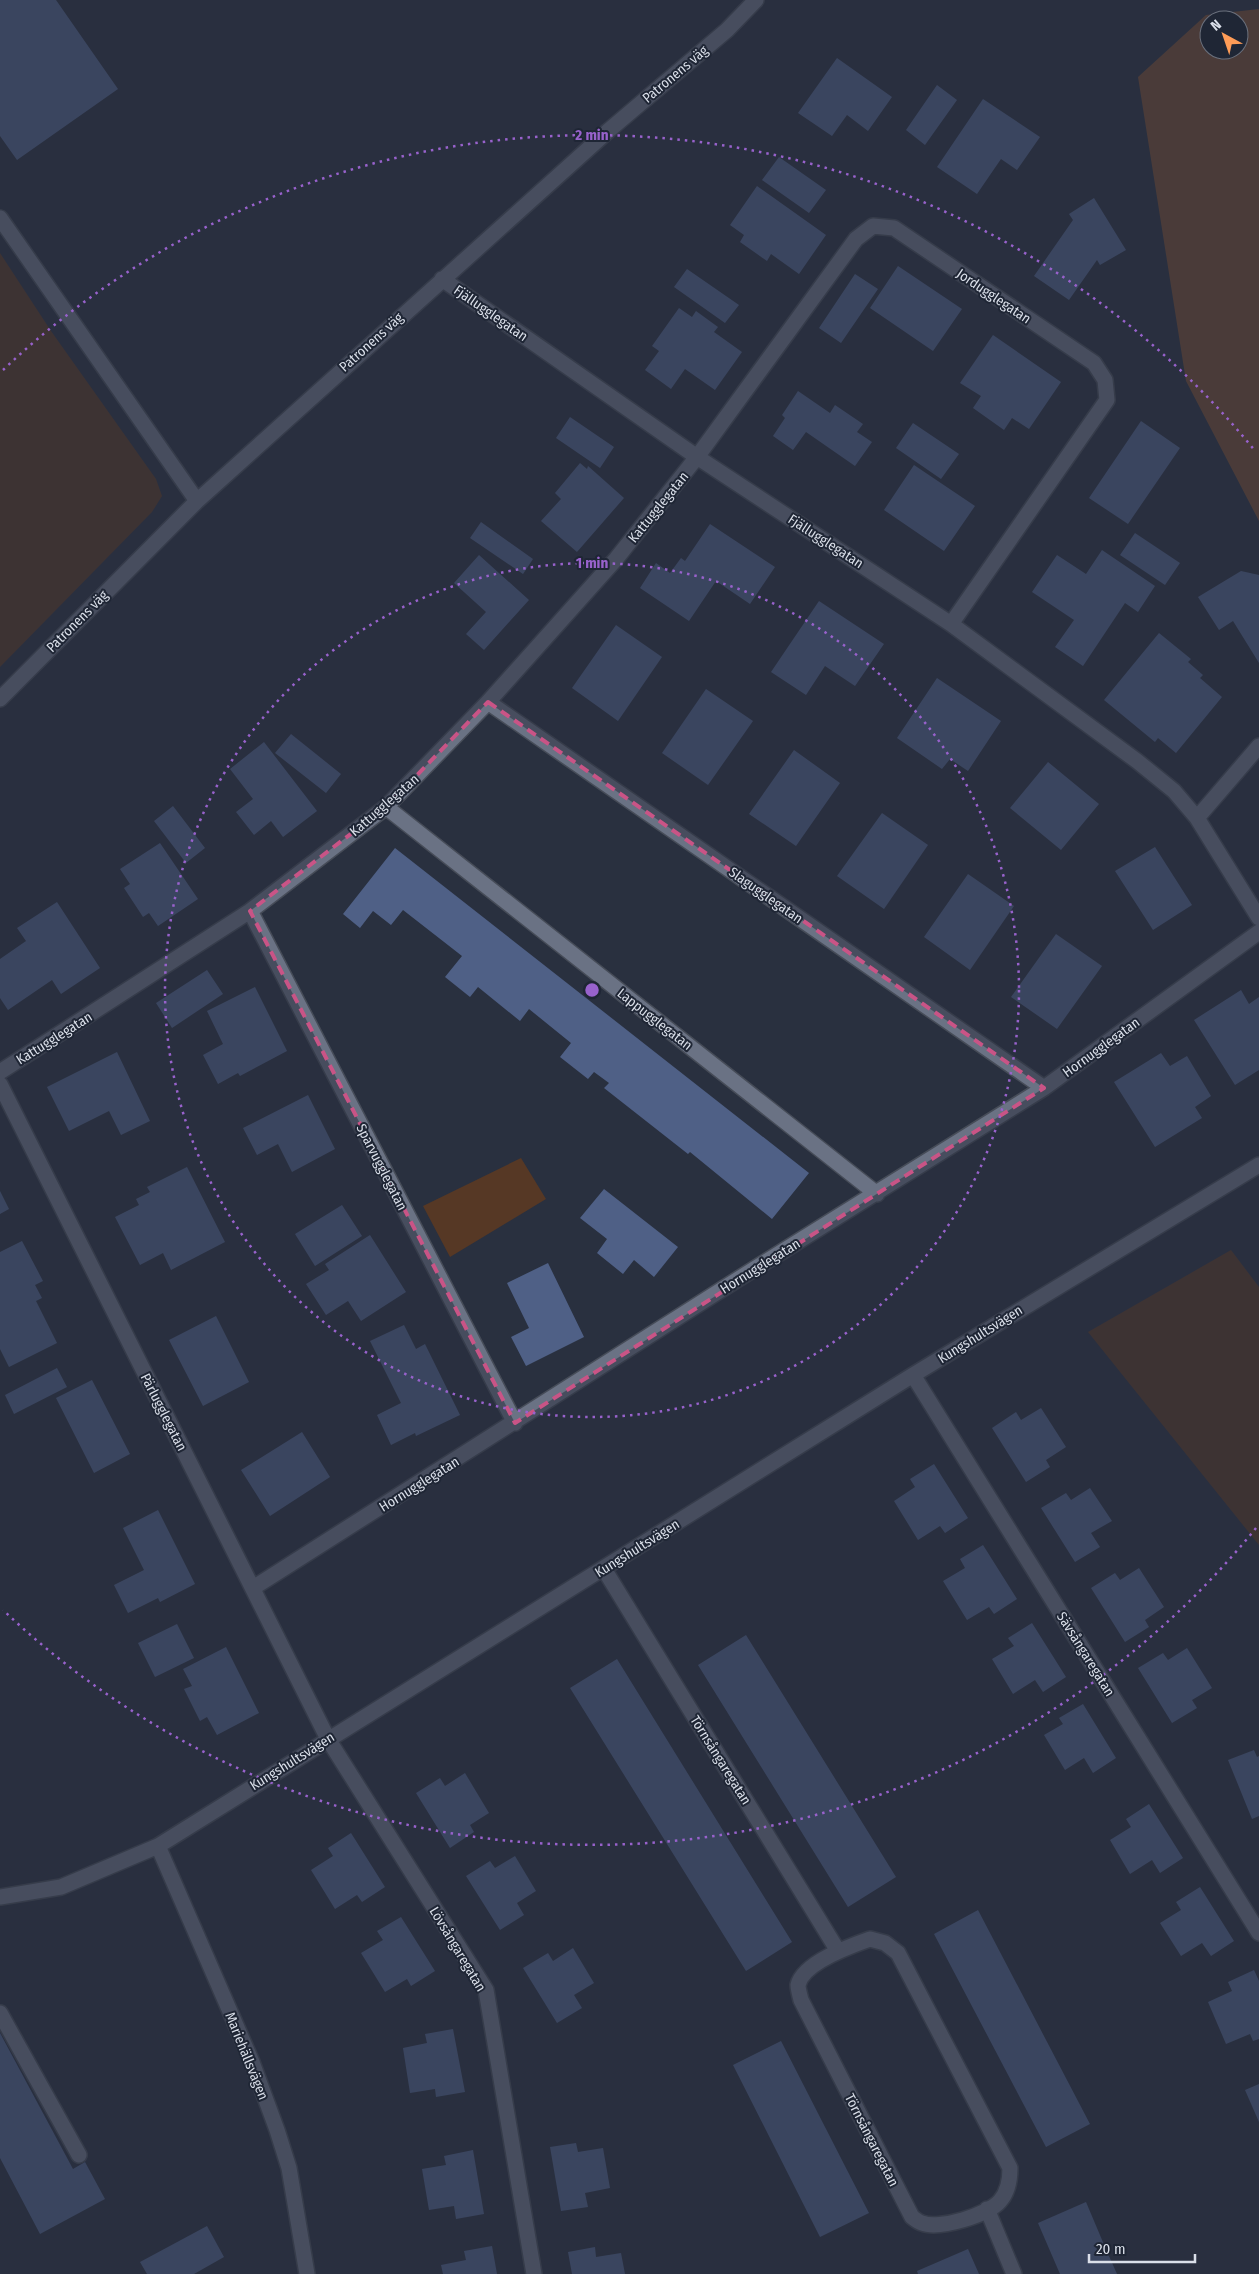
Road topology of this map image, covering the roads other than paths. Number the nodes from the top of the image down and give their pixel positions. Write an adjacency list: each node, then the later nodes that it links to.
1 (756, 0): 3 (street, Patronens väg)
2 (0, 218): 5 (street)
3 (442, 279): 4 (street, Fjällugglegatan); 5 (street, Patronens väg)
4 (698, 457): 6 (street, Fjällugglegatan); 6 (street, Jordugglegatan); 8 (street, Kattugglegatan)
5 (197, 502): 7 (street, Patronens väg)
6 (951, 624): 11 (street, Fjällugglegatan)
7 (0, 699)
8 (488, 702): 10 (street, Kattugglegatan); 17 (street, Slagugglegatan)
9 (1259, 746): 11 (street)
10 (386, 807): 12 (street, Kattugglegatan); 19 (street, Lappugglegatan)
11 (1197, 818): 13 (street, Fjällugglegatan)
12 (250, 911): 15 (street, Kattugglegatan); 21 (street, Sparvugglegatan)
13 (1259, 918)
14 (1259, 932): 17 (street, Hornugglegatan)
15 (0, 1072)
16 (0, 1084): 23 (street, Pärlugglegatan)
17 (1044, 1088): 19 (street, Hornugglegatan)
18 (1259, 1165): 20 (street, Kungshultsvägen)
19 (876, 1194): 21 (street, Hornugglegatan)
20 (913, 1375): 22 (street, Kungshultsvägen); 27 (street, Sävsångaregatan)
21 (515, 1423): 23 (street, Hornugglegatan)
22 (604, 1569): 24 (street, Kungshultsvägen); 28 (street, Törnsångaregatan)
23 (253, 1588): 24 (street, Pärlugglegatan)
24 (328, 1739): 25 (street, Kungshultsvägen); 33 (street, Lövsångaregatan)
25 (158, 1846): 26 (street, Kungshultsvägen); 32 (street, Mariehällsvägen)
26 (0, 1897)
27 (1259, 1932)
28 (838, 1951): 31 (street, Törnsångaregatan); 31 (street, Törnsångaregatan)
29 (0, 2013): 30 (street)
30 (79, 2155)
31 (987, 2209): 34 (street)
32 (307, 2274)
33 (534, 2274)
34 (1014, 2274)

